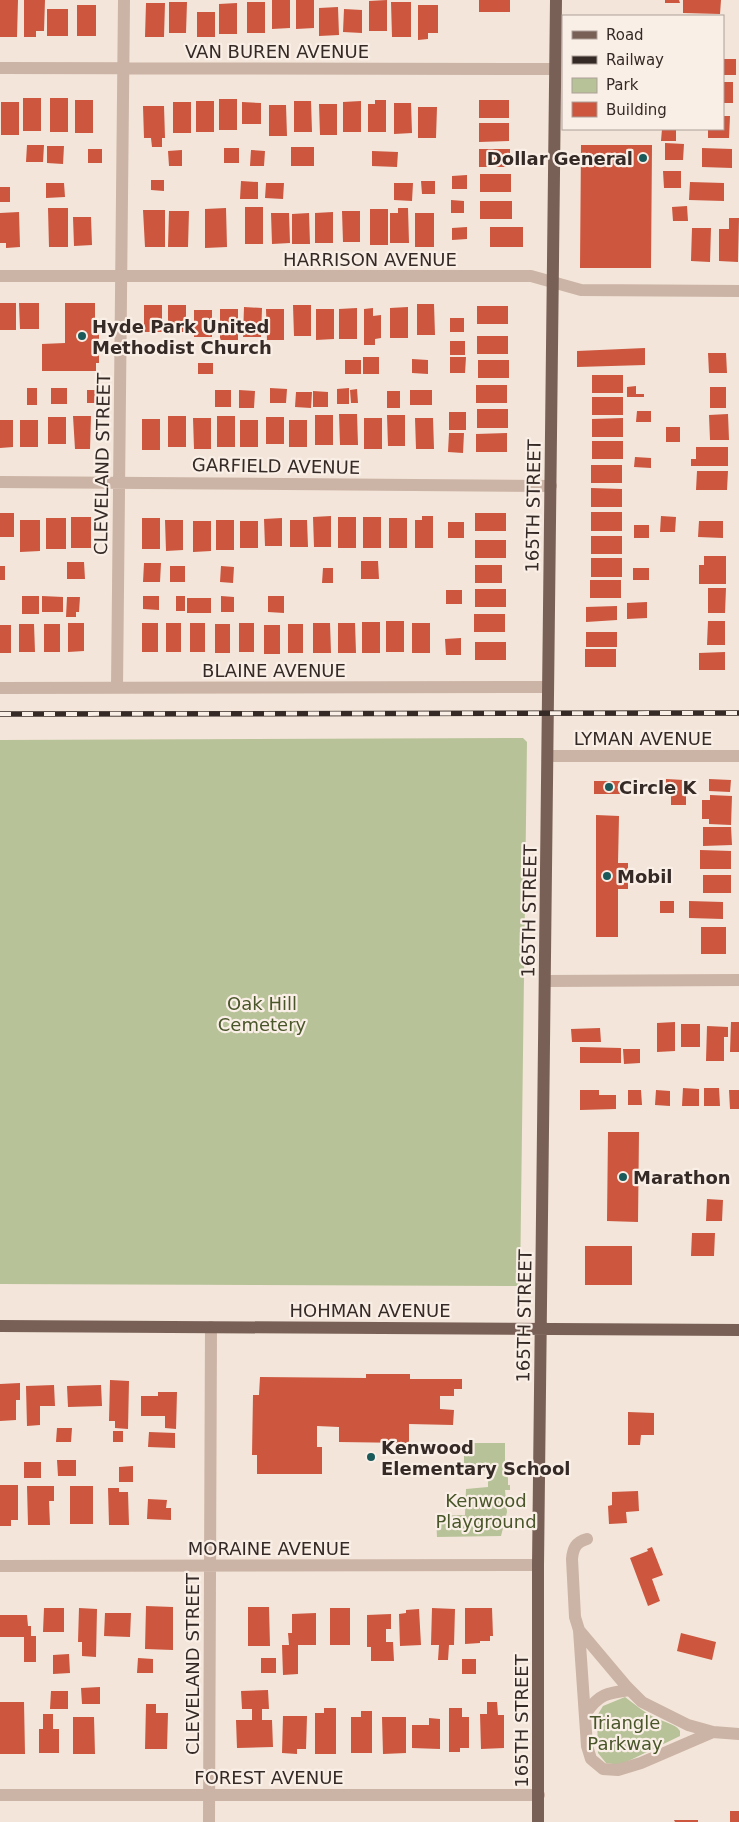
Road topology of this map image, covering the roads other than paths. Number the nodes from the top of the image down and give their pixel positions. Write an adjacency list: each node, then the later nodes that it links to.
1 (124, 0): 4 (street, CLEVELAND STREET)
2 (556, 0): 5 (main road, 165TH STREET)
3 (0, 68): 4 (street, VAN BUREN AVENUE)
4 (123, 68): 5 (street, VAN BUREN AVENUE); 7 (street, CLEVELAND STREET)
5 (555, 69): 8 (main road, 165TH STREET)
6 (0, 276): 7 (street, HARRISON AVENUE)
7 (121, 276): 8 (street, HARRISON AVENUE); 11 (street, CLEVELAND STREET)
8 (553, 284): 9 (street, HARRISON AVENUE); 12 (main road, 165TH STREET)
9 (739, 291)
10 (0, 482): 11 (street, GARFIELD AVENUE)
11 (119, 482): 12 (street, GARFIELD AVENUE); 15 (street, CLEVELAND STREET)
12 (551, 486): 13 (main road, 165TH STREET)
13 (548, 687): 15 (street, BLAINE AVENUE); 16 (main road, 165TH STREET)
14 (0, 688): 15 (street, BLAINE AVENUE)
15 (117, 688)
16 (548, 756): 17 (street, LYMAN AVENUE); 19 (main road, 165TH STREET)
17 (739, 756)
18 (739, 980): 19 (street)
19 (546, 981): 22 (main road, 165TH STREET)
20 (0, 1326): 21 (main road, HOHMAN AVENUE)
21 (212, 1327): 22 (main road, HOHMAN AVENUE); 27 (street, CLEVELAND STREET)
22 (542, 1328): 23 (main road, HOHMAN AVENUE); 25 (main road, 165TH STREET)
23 (739, 1330)
24 (587, 1539): 28 (street)
25 (538, 1565): 27 (street, MORAINE AVENUE); 33 (main road, 165TH STREET)
26 (0, 1566): 27 (street, MORAINE AVENUE)
27 (210, 1566): 35 (street, CLEVELAND STREET)
28 (579, 1630): 29 (street); 30 (street)
29 (630, 1690): 30 (street); 31 (street)
30 (586, 1713): 31 (street)
31 (713, 1732): 32 (street)
32 (739, 1734)
33 (539, 1794): 35 (street, FOREST AVENUE); 37 (main road, 165TH STREET)
34 (0, 1795): 35 (street, FOREST AVENUE)
35 (209, 1795): 36 (street, CLEVELAND STREET)
36 (209, 1822)
37 (538, 1822)

